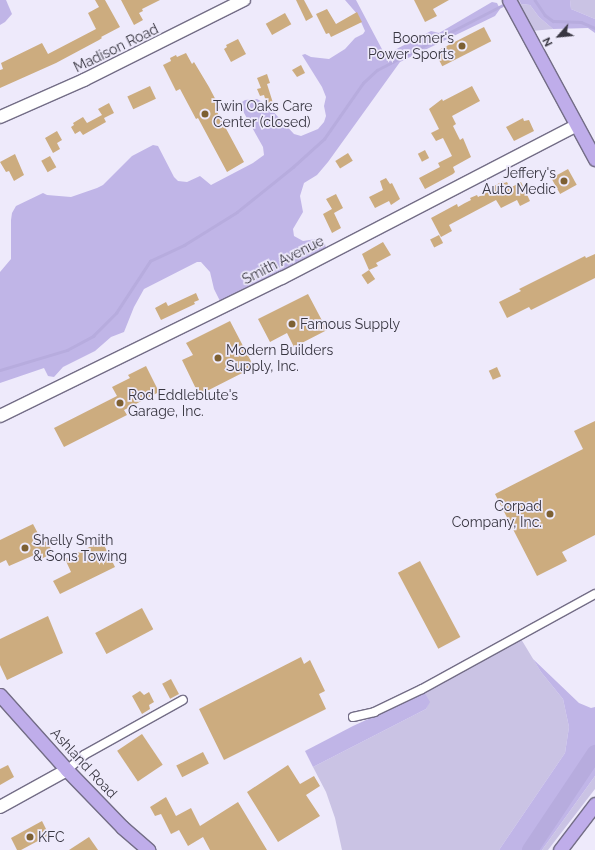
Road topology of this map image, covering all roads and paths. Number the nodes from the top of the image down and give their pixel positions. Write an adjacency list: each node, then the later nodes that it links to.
1 (244, 0): 3 (street, Madison Road)
2 (509, 0): 4 (main road)
3 (0, 117)
4 (577, 125): 5 (main road); 6 (street, Smith Avenue)
5 (595, 159)
6 (0, 416)
7 (595, 594): 10 (street)
8 (0, 695): 11 (main road, Ashland Road)
9 (183, 700): 11 (street)
10 (353, 717)
11 (67, 770): 13 (street); 14 (main road, Ashland Road)
12 (595, 804): 15 (main road)
13 (0, 807)
14 (148, 850)
15 (560, 850)

